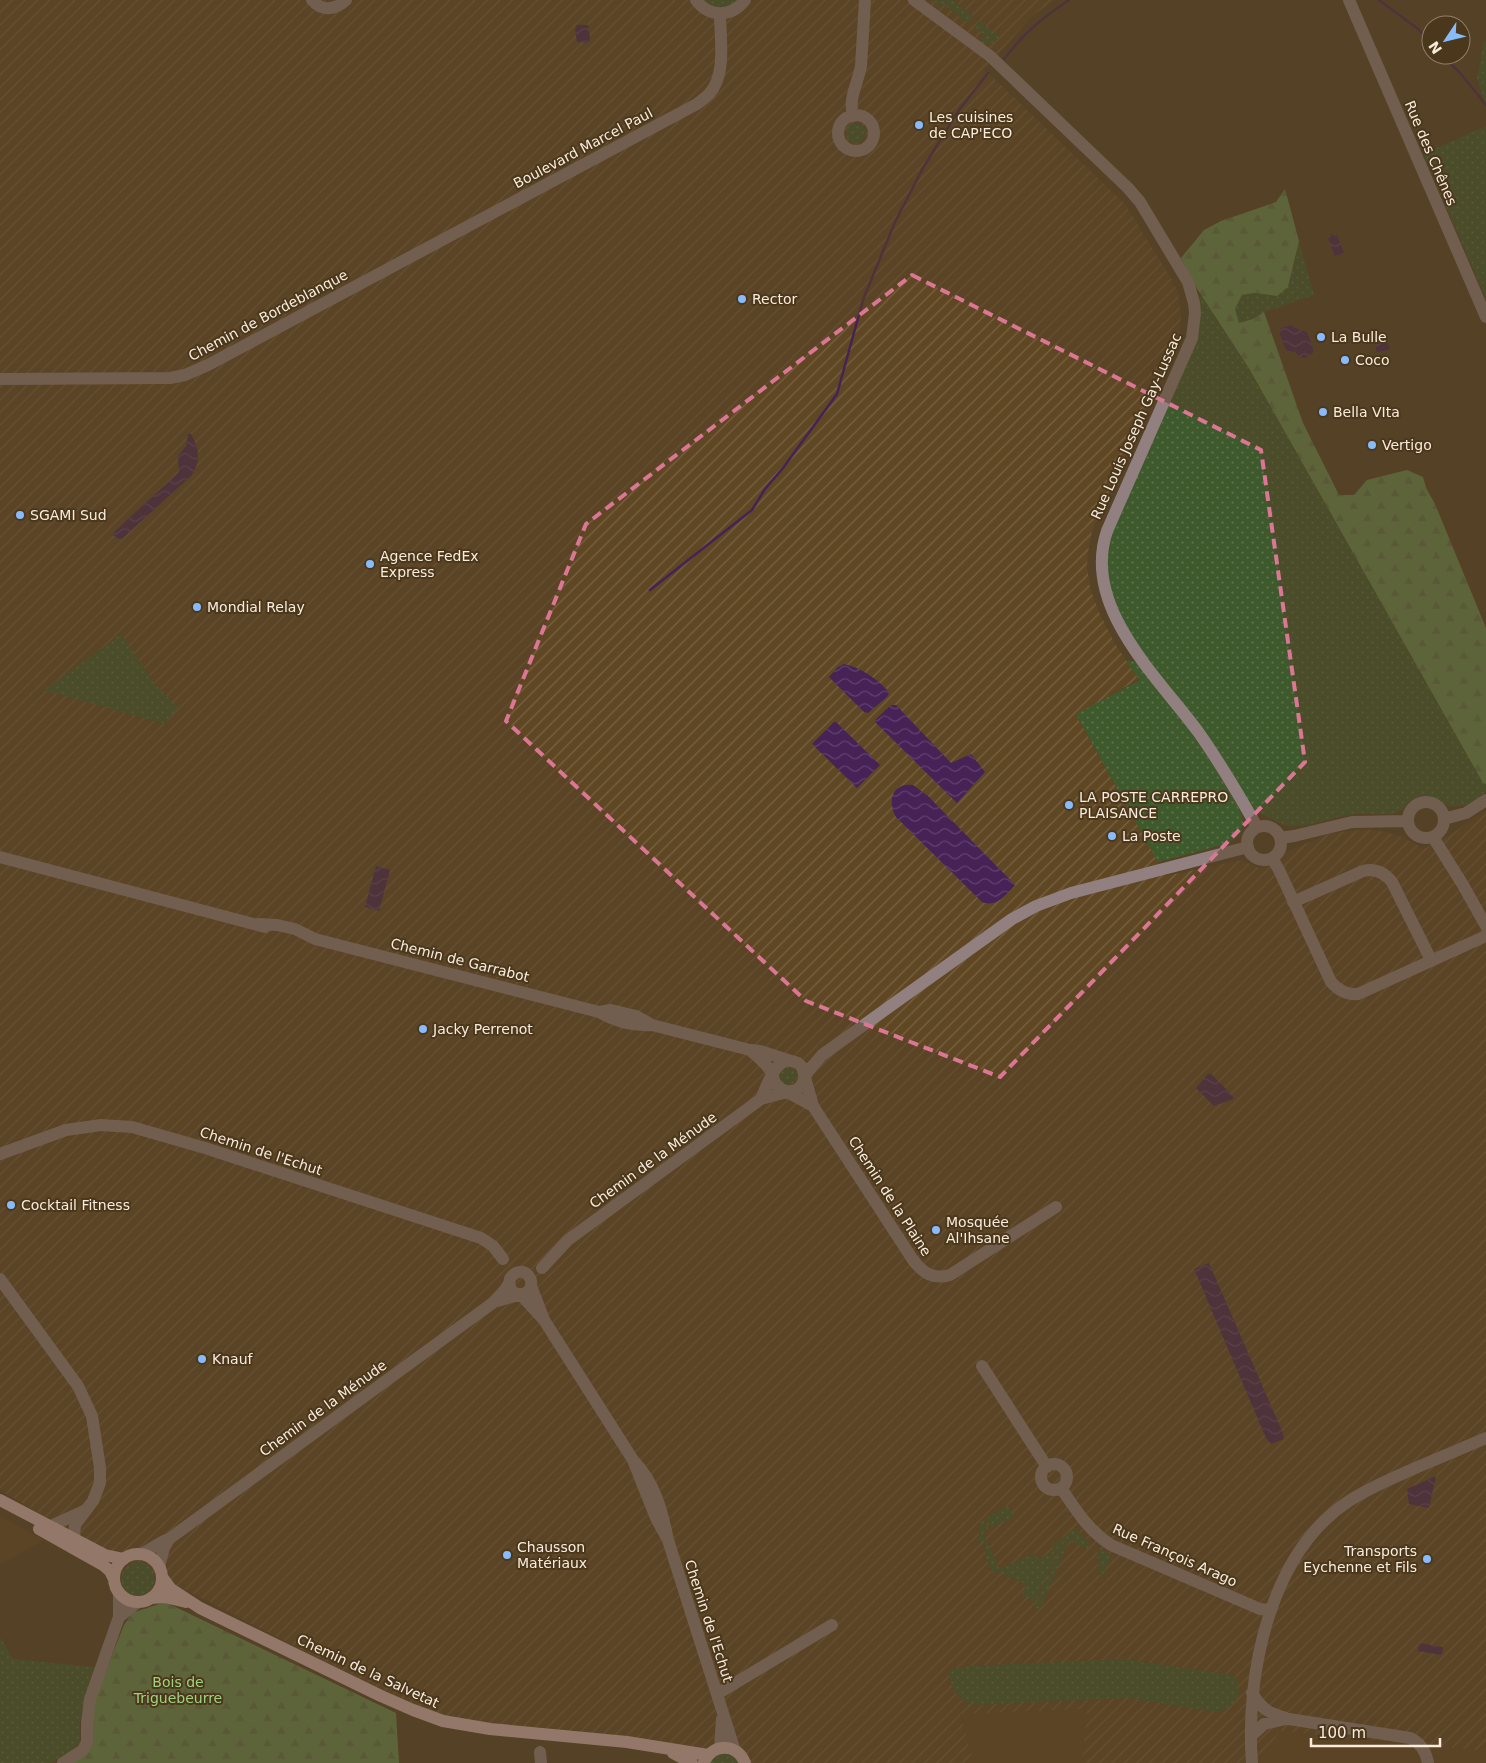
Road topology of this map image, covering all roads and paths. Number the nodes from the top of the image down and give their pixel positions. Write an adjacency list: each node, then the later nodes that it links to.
1 (312, 0): 2 (street)
2 (346, 0)
3 (696, 0): 8 (street)
4 (745, 0): 8 (street)
5 (865, 0): 9 (street)
6 (914, 0): 16 (street, Rue Louis Joseph Gay-Lussac)
7 (1349, 0): 11 (street, Rue des Chênes)
8 (720, 14): 10 (street, Boulevard Marcel Paul)
9 (853, 116)
10 (397, 265): 12 (street, Chemin de Bordeblanque)
11 (1486, 317)
12 (0, 379)
13 (1486, 800): 14 (street)
14 (1444, 819): 15 (street); 17 (street)
15 (1407, 821): 17 (street); 18 (street)
16 (1257, 827): 18 (street); 19 (street)
17 (1433, 837): 23 (street)
18 (1280, 838): 21 (street)
19 (1248, 847): 21 (street); 27 (street)
20 (1, 858): 26 (street, Chemin de Garrabot)
21 (1272, 858): 22 (street)
22 (1293, 902): 25 (street); 25 (street)
23 (1486, 926)
24 (1486, 936): 25 (street)
25 (1431, 960)
26 (750, 1050): 28 (street, Chemin de Garrabot); 29 (street)
27 (822, 1055): 28 (street); 30 (street)
28 (790, 1060): 29 (street); 30 (street)
29 (773, 1075): 31 (street); 32 (street, Chemin de la Ménude)
30 (805, 1076): 31 (street); 33 (street, Chemin de la Plaine)
31 (787, 1092): 32 (street, Chemin de la Ménude); 33 (street, Chemin de la Plaine)
32 (761, 1099): 38 (street, Chemin de la Ménude)
33 (813, 1106): 35 (street, Chemin de la Plaine)
34 (0, 1154): 36 (street, Chemin de l'Echut)
35 (1056, 1207)
36 (503, 1259): 38 (street, Chemin de l'Echut); 39 (street, Chemin de l'Echut)
37 (0, 1279): 49 (street)
38 (527, 1279): 39 (street); 40 (street); 42 (street, Chemin de l'Echut)
39 (509, 1282): 40 (street); 41 (street, Chemin de la Ménude)
40 (519, 1295): 41 (street, Chemin de la Ménude); 42 (street, Chemin de l'Echut)
41 (494, 1302): 52 (street, Chemin de la Ménude)
42 (544, 1320): 65 (street, Chemin de l'Echut)
43 (982, 1366): 45 (street)
44 (1486, 1438): 61 (street)
45 (1047, 1467): 46 (street); 46 (street)
46 (1060, 1488): 61 (street, Rue François Arago)
47 (0, 1500): 50 (main road)
48 (0, 1508): 56 (main road)
49 (84, 1511): 50 (street); 51 (street)
50 (51, 1526): 51 (main road)
51 (74, 1538): 54 (main road)
52 (169, 1539): 53 (street, Chemin de la Ménude); 55 (street)
53 (141, 1554): 54 (main road); 55 (main road)
54 (124, 1559): 56 (main road)
55 (160, 1572): 58 (main road); 60 (main road, Chemin de la Salvetat)
56 (114, 1579): 57 (main road)
57 (119, 1592): 59 (main road); 62 (street)
58 (151, 1598): 59 (main road); 60 (main road, Chemin de la Salvetat)
59 (138, 1602): 62 (street)
60 (191, 1603): 69 (main road, Chemin de la Salvetat)
61 (1271, 1610): 64 (street)
62 (119, 1617): 73 (street)
63 (832, 1625): 65 (street)
64 (1252, 1693): 67 (street); 68 (street)
65 (717, 1694): 66 (street, Chemin de l'Echut)
66 (722, 1712): 70 (street, Chemin de l'Echut); 71 (street, Chemin de l'Echut)
67 (1289, 1719): 68 (street); 77 (street)
68 (1251, 1736): 76 (street)
69 (662, 1747): 72 (main road, Chemin de la Salvetat); 74 (main road, Chemin de la Salvetat)
70 (720, 1748): 71 (main road); 72 (main road, Chemin de la Salvetat)
71 (735, 1751): 75 (main road)
72 (706, 1759)
73 (62, 1763)
74 (692, 1763)
75 (745, 1763)
76 (1252, 1763)
77 (1428, 1763)

